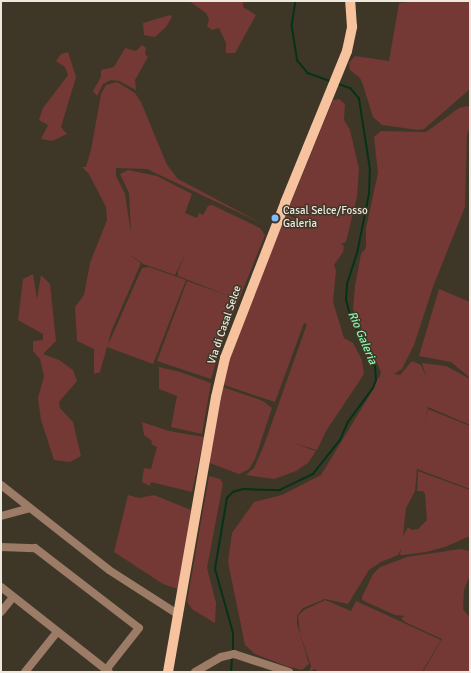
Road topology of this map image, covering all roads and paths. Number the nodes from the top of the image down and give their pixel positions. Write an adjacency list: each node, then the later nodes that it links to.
1 (350, 1): 9 (main road, Via di Casal Selce)
2 (1, 485): 3 (street)
3 (30, 508): 4 (street); 9 (street)
4 (1, 516)
5 (1, 547): 11 (street)
6 (1, 587): 7 (street)
7 (13, 597): 8 (street); 10 (street)
8 (1, 612)
9 (179, 615): 13 (main road, Via di Casal Selce)
10 (57, 632): 11 (street); 12 (street)
11 (105, 670)
12 (25, 672)
13 (168, 672)
14 (195, 672): 15 (street)
15 (289, 672)

